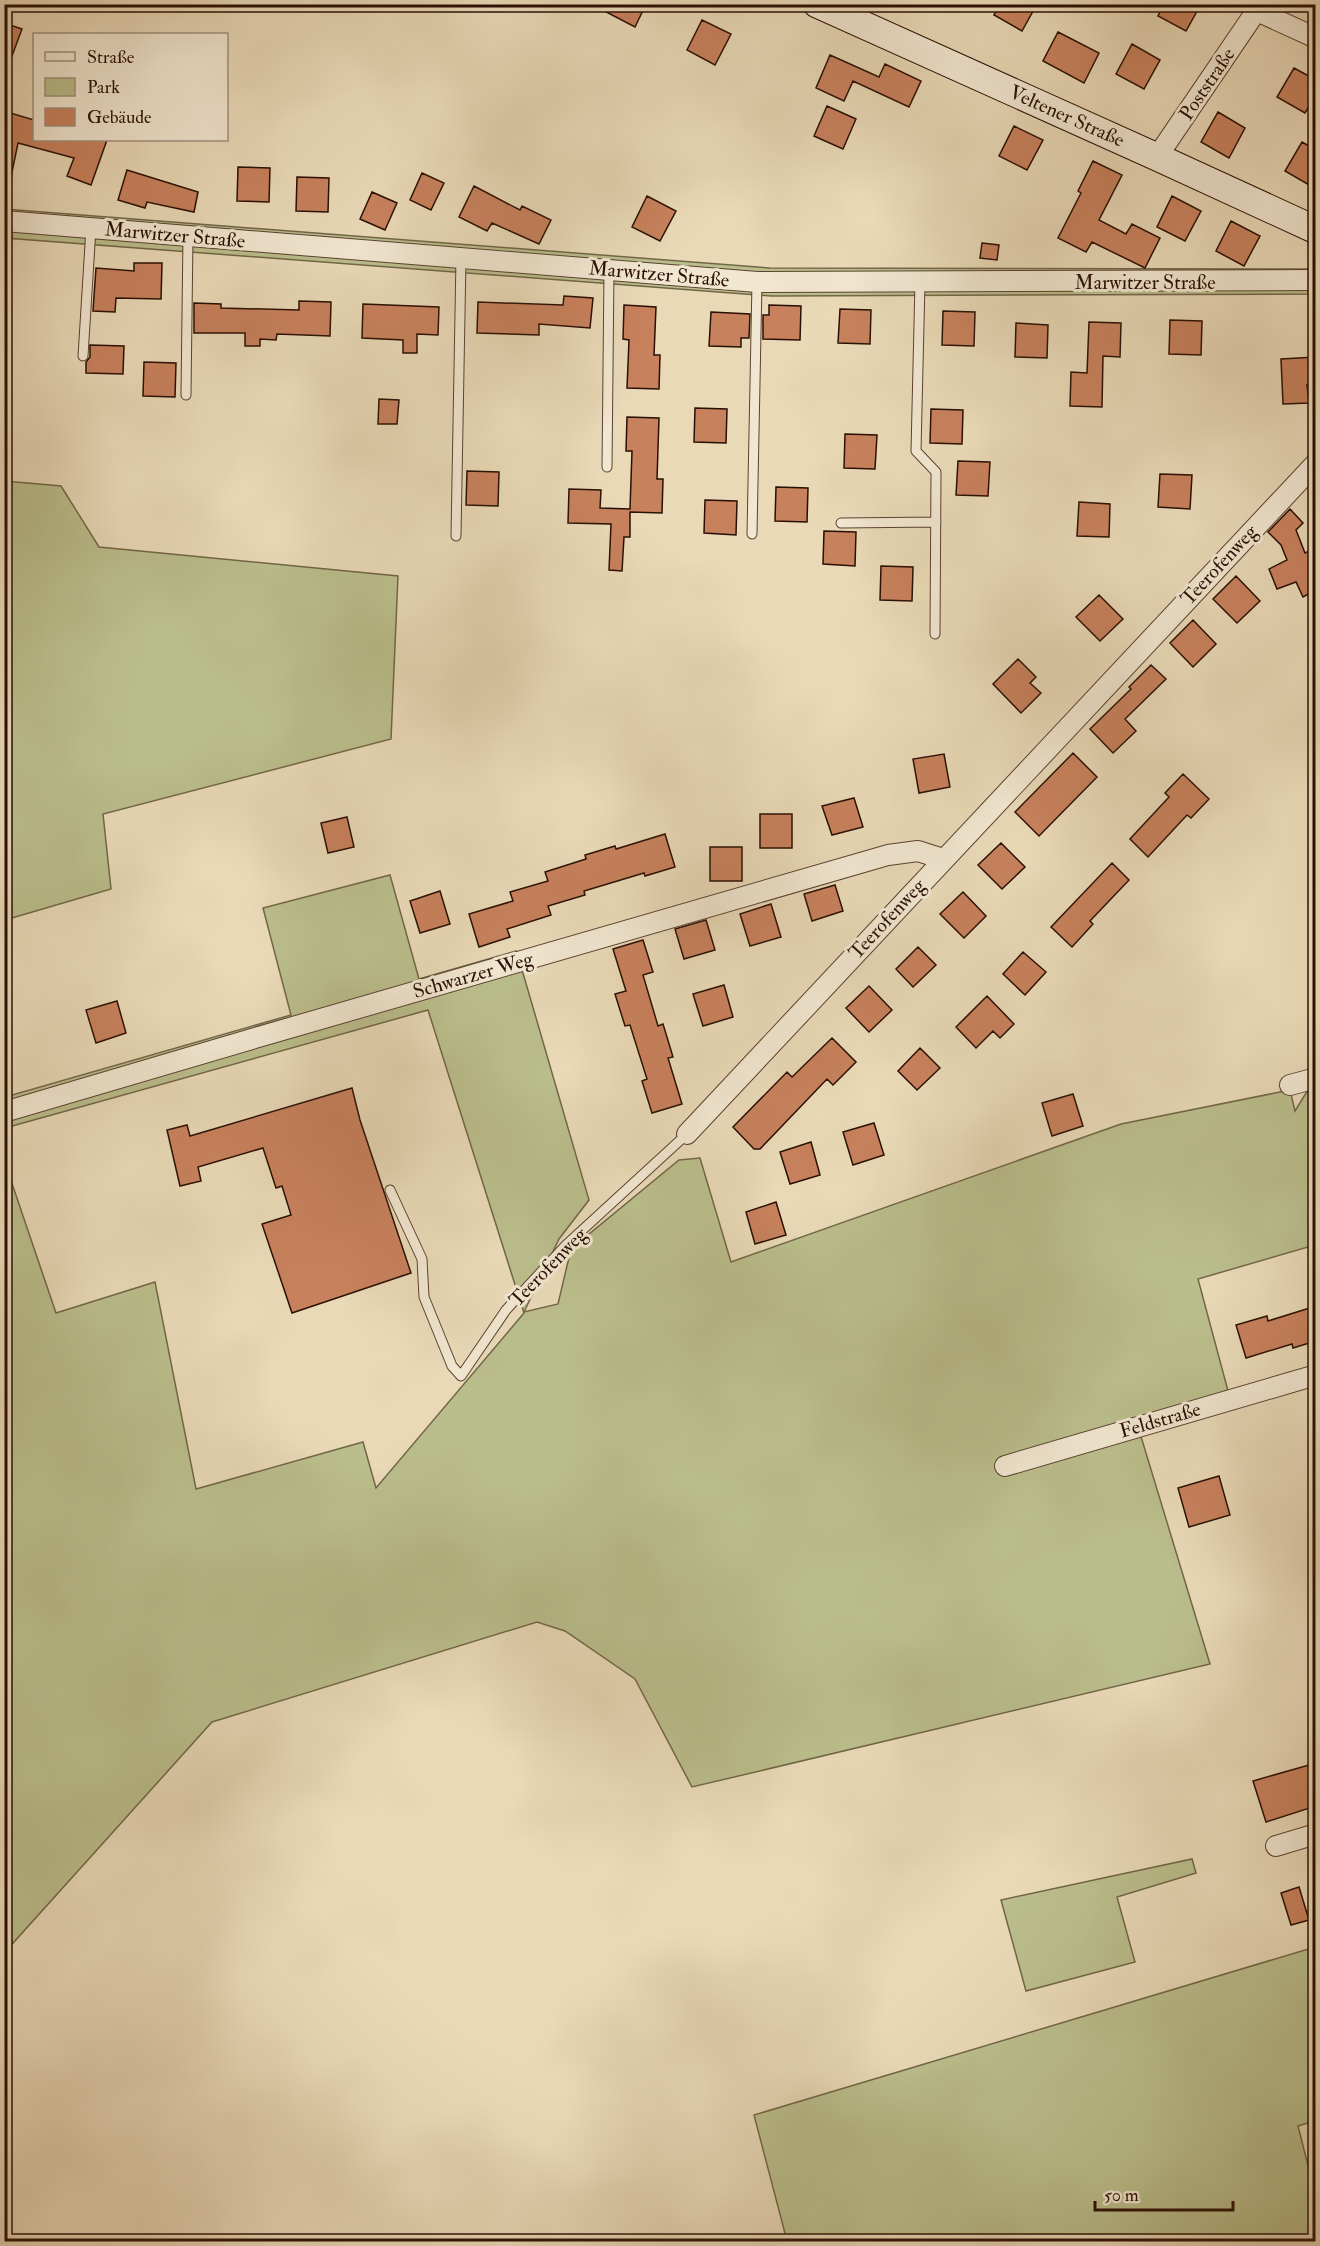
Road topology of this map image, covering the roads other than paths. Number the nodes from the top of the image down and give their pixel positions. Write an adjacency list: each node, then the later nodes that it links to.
1 (817, 4): 4 (main road, Veltener Straße)
2 (1259, 8): 3 (street, Poststraße); 4 (street, Poststraße)
3 (1316, 39)
4 (1157, 157): 7 (main road, Veltener Straße)
5 (4, 221): 6 (street, Marwitzer Straße)
6 (92, 228): 8 (street, Marwitzer Straße); 14 (lane)
7 (1316, 230)
8 (188, 236): 9 (street, Marwitzer Straße); 15 (lane)
9 (461, 258): 10 (street, Marwitzer Straße); 21 (lane)
10 (609, 270): 12 (street, Marwitzer Straße); 17 (lane)
11 (1316, 280): 13 (street, Marwitzer Straße)
12 (757, 282): 13 (street, Marwitzer Straße); 20 (lane)
13 (920, 282): 18 (lane)
14 (83, 356)
15 (186, 395)
16 (1316, 463): 23 (street, Teerofenweg)
17 (607, 467)
18 (936, 522): 19 (lane); 22 (lane)
19 (840, 523)
20 (752, 534)
21 (456, 536)
22 (935, 634)
23 (943, 859): 26 (street, Schwarzer Weg); 27 (street, Teerofenweg)
24 (1316, 1078): 25 (street)
25 (1290, 1085)
26 (4, 1112)
27 (687, 1134): 28 (lane, Teerofenweg)
28 (390, 1190)
29 (1316, 1375): 30 (street, Feldstraße)
30 (1005, 1466)
31 (1316, 1834): 32 (street)
32 (1276, 1846)

